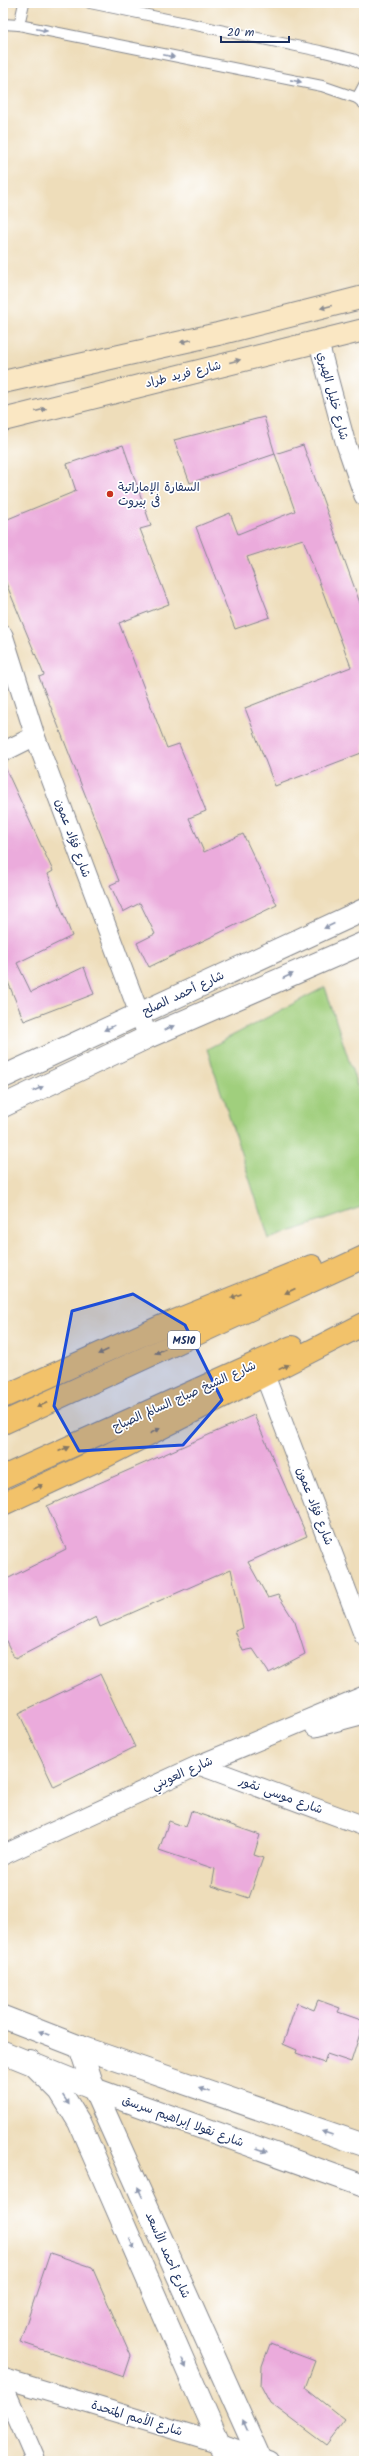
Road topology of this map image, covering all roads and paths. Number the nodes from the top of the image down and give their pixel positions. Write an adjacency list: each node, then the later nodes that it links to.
1 (24, 3): 4 (lane)
2 (90, 3): 5 (lane)
3 (3, 24): 4 (lane)
4 (19, 25): 7 (lane, one-way to 7)
5 (364, 64)
6 (364, 85): 7 (lane)
7 (361, 101)
8 (364, 297): 11 (main road, one-way to 11)
9 (364, 330): 10 (main road, شارع فريد طراد)
10 (318, 340): 12 (main road, شارع فريد طراد, one-way to 10); 13 (street, شارع خليل الهبري)
11 (3, 382)
12 (3, 420)
13 (364, 496)
14 (3, 636): 15 (street, شارع فؤاد عمون)
15 (35, 736): 16 (street); 19 (street, شارع فؤاد عمون)
16 (3, 752)
17 (364, 910): 19 (street, شارع أحمد الصلح, one-way to 19)
18 (364, 943): 20 (street, one-way to 18)
19 (138, 1014): 20 (street, شارع فؤاد عمون); 21 (street, شارع أحمد الصلح, one-way to 21)
20 (148, 1038): 22 (street, one-way to 20)
21 (3, 1077)
22 (3, 1106)
23 (364, 1248): 28 (highway, one-way to 28)
24 (364, 1257): 29 (highway, M510, one-way to 29)
25 (364, 1315): 30 (highway, شارع الشيخ صباح السالم الصباح, one-way to 25)
26 (364, 1324): 27 (highway, one-way to 26)
27 (265, 1376): 31 (highway, one-way to 27); 32 (street, شارع فؤاد عمون)
28 (3, 1397)
29 (3, 1423)
30 (3, 1477)
31 (3, 1504)
32 (364, 1636)
33 (364, 1696): 35 (street, شارع العويني)
34 (364, 1714): 35 (street)
35 (249, 1743): 36 (street, شارع العويني)
36 (199, 1765): 37 (street, شارع موسى نمّور); 38 (street, شارع العويني)
37 (364, 1826)
38 (3, 1855)
39 (3, 2017): 40 (street, one-way to 39)
40 (80, 2047): 43 (street, شارع أحمد الأسعد); 44 (street, one-way to 40)
41 (3, 2052): 42 (street, شارع نقولا إبراهيم سرسق)
42 (30, 2061): 43 (street, شارع نقولا إبراهيم سرسق); 48 (street, one-way to 48)
43 (94, 2089): 45 (street, شارع نقولا إبراهيم سرسق, one-way to 45); 49 (street, شارع أحمد الأسعد, one-way to 43)
44 (364, 2146)
45 (364, 2186)
46 (3, 2378): 48 (street, شارع الأمم المتحدة)
47 (3, 2385): 50 (street)
48 (223, 2452): 49 (street, شارع الأمم المتحدة)
49 (264, 2460)
50 (36, 2461)

